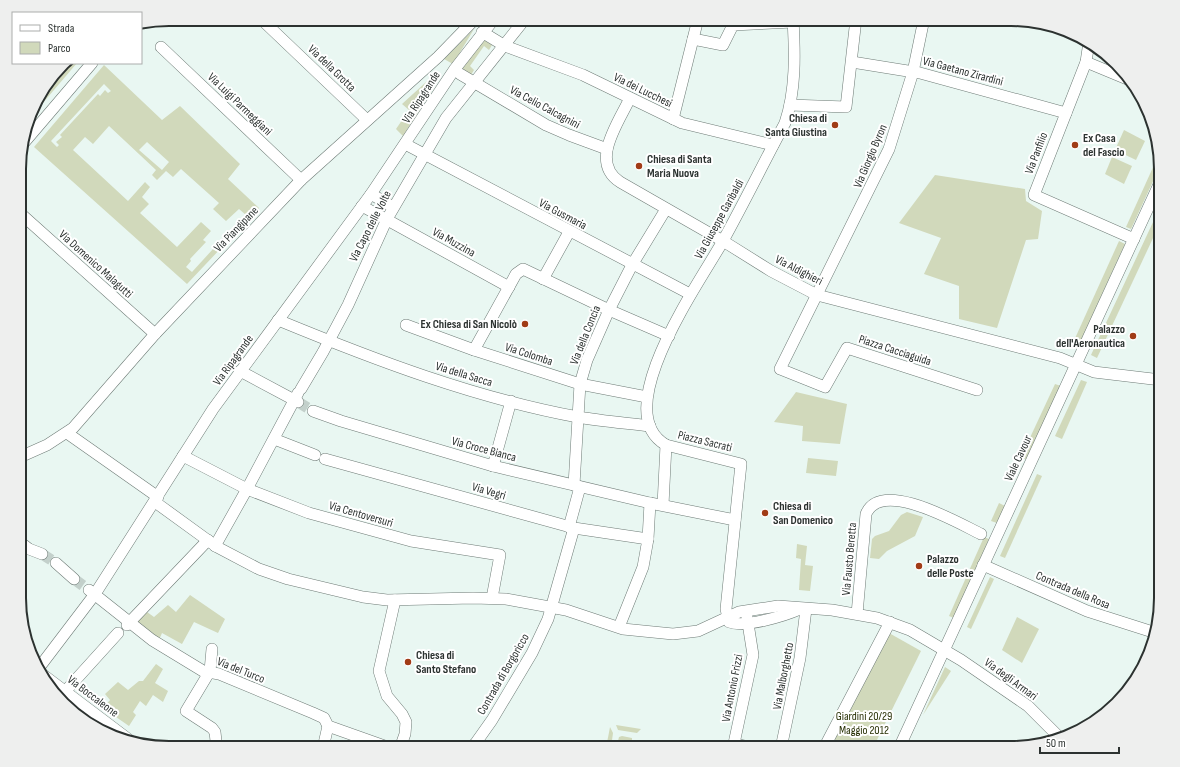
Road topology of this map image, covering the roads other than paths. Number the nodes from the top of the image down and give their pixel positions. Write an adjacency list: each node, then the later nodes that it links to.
1 (268, 26): 26 (street, Via della Grotta)
2 (468, 26): 26 (street, Via Piangipane)
3 (488, 26): 10 (street)
4 (520, 26): 12 (street, Via Capo delle Volte)
5 (697, 26): 11 (street)
6 (733, 26): 11 (street)
7 (793, 26): 23 (street, Via Giuseppe Garibaldi)
8 (855, 26): 15 (street)
9 (923, 26): 19 (street, Via Giorgio Byron)
10 (482, 32): 12 (street, Via dei Lucchesi); 18 (street, Via Ripagrande)
11 (694, 39): 25 (street)
12 (504, 46): 21 (street, Via Capo delle Volte); 22 (street, Via dei Lucchesi)
13 (161, 48): 32 (street, Via Luigi Parmeggiani)
14 (1088, 49): 16 (street, Via Panfilio)
15 (852, 62): 19 (street, Via Gaetano Zirardini); 23 (street)
16 (1086, 62): 20 (street); 24 (street, Via Panfilio)
17 (91, 64): 27 (street)
18 (457, 72): 21 (street, Via Celio Calcagnini); 28 (street, Via Ripagrande)
19 (913, 72): 24 (street, Via Gaetano Zirardini); 47 (street, Via Giorgio Byron)
20 (1120, 76)
21 (474, 82): 30 (street, Via Celio Calcagnini); 31 (street, Via Capo delle Volte)
22 (630, 98): 25 (street, Via dei Lucchesi); 30 (street, Via Aldighieri)
23 (790, 105): 29 (street, Via Giuseppe Garibaldi)
24 (1066, 113): 41 (street, Via Panfilio)
25 (673, 119): 29 (street, Via dei Lucchesi)
26 (367, 120): 32 (street, Via Piangipane)
27 (30, 135)
28 (405, 144): 31 (street, Via Gusmaria); 33 (street, Via Ripagrande)
29 (773, 145): 42 (street, Via Giuseppe Garibaldi)
30 (607, 149): 37 (street, Via Aldighieri)
31 (424, 155): 36 (street, Via Capo delle Volte); 40 (street, Via Gusmaria)
32 (301, 180): 51 (street, Via Piangipane)
33 (371, 194): 35 (street, Via Ripagrande); 36 (street)
34 (1154, 195): 41 (street, Viale Cavour)
35 (362, 206): 39 (street, Via Muzzina); 49 (street, Via Ripagrande)
36 (393, 207): 39 (street, Via Capo delle Volte)
37 (666, 208): 42 (street, Via Aldighieri); 43 (street, Via della Concia)
38 (26, 218): 51 (street, Via Domenico Malagutti)
39 (387, 219): 45 (street, Via Muzzina); 53 (street, Via Capo delle Volte)
40 (569, 232): 43 (street, Via Gusmaria); 44 (street)
41 (1134, 239): 55 (street, Viale Cavour)
42 (723, 241): 46 (street, Via Giuseppe Garibaldi); 47 (street, Via Aldighieri)
43 (632, 265): 46 (street, Via Gusmaria); 48 (street, Via della Concia)
44 (543, 279): 45 (street); 48 (street)
45 (509, 287): 54 (street)
46 (690, 294): 52 (street, Via Giuseppe Garibaldi)
47 (817, 295): 55 (street, Via Aldighieri); 56 (street, Via Giorgio Byron)
48 (609, 310): 52 (street); 59 (street, Via della Concia)
49 (278, 320): 53 (street, Via della Sacca); 57 (street, Via Ripagrande)
50 (406, 325): 54 (street, Via Colomba)
51 (155, 334): 67 (street, Via Piangipane)
52 (669, 336): 62 (street, Via Giuseppe Garibaldi)
53 (329, 341): 61 (street, Via Capo delle Volte); 63 (street, Via della Sacca)
54 (474, 350): 59 (street, Via Colomba)
55 (1076, 364): 58 (street, Via Aldighieri); 86 (street, Viale Cavour)
56 (780, 369): 60 (street, Piazza Cacciaguida)
57 (240, 372): 61 (street); 71 (street, Via Ripagrande)
58 (1154, 379)
59 (580, 384): 62 (street, Via Colomba); 65 (street, Via della Concia)
60 (977, 390)
61 (298, 396): 68 (street, Via Capo delle Volte)
62 (647, 398): 66 (street, Via Giuseppe Garibaldi)
63 (511, 401): 65 (street, Via della Sacca); 72 (street)
64 (313, 411): 72 (street, Via Croce Bianca)
65 (578, 417): 66 (street, Via della Sacca); 73 (street, Via della Concia)
66 (650, 426): 69 (street)
67 (67, 433): 70 (street, Via Piangipane); 75 (street, Via degli Armari)
68 (274, 439): 74 (street, Via Capo delle Volte); 79 (street, Via Vegri)
69 (666, 445): 77 (street, Piazza Sacrati); 78 (street, Piazza Sacrati)
70 (26, 454)
71 (183, 456): 74 (street, Via Centoversuri); 75 (street, Via Ripagrande)
72 (493, 466): 73 (street, Via Croce Bianca)
73 (577, 486): 76 (street, Via Croce Bianca); 79 (street, Via della Concia)
74 (248, 489): 82 (street, Via Capo delle Volte); 89 (street, Via Centoversuri)
75 (157, 500): 82 (street, Via degli Armari); 88 (street, Via Ripagrande)
76 (650, 503): 77 (street); 81 (street)
77 (663, 505): 78 (street)
78 (735, 520): 91 (street, Piazza Sacrati)
79 (571, 527): 81 (street, Via Vegri); 92 (street, Contrada di Borgoricco)
80 (981, 534): 95 (street, Via Fausto Beretta)
81 (648, 539): 100 (street)
82 (211, 543): 90 (street, Via degli Armari); 99 (street, Via Capo delle Volte)
83 (26, 547): 84 (street)
84 (42, 554)
85 (56, 563): 87 (street)
86 (983, 565): 101 (street, Contrada della Rosa); 104 (street, Viale Cavour)
87 (74, 579)
88 (92, 592): 99 (street, Via del Turco); 105 (street, Via Ripagrande)
89 (492, 598): 90 (street, Via degli Armari); 92 (street, Via degli Armari)
90 (395, 600): 114 (street)
91 (726, 600): 94 (street); 96 (street, Piazza Sacrati)
92 (553, 607): 100 (street, Via degli Armari); 115 (street, Contrada di Borgoricco)
93 (803, 609): 94 (street, Via degli Armari); 95 (street, Via degli Armari); 98 (street); 117 (street, Via Malborghetto)
94 (747, 610): 96 (street, Via degli Armari); 98 (street, Via Antonio Frizzi)
95 (857, 614): 97 (street, Via degli Armari)
96 (726, 617): 98 (street); 100 (street, Via degli Armari)
97 (890, 622): 104 (street, Via degli Armari); 118 (street)
98 (748, 623): 116 (street, Via Antonio Frizzi)
99 (128, 624): 106 (street, Via del Turco)
100 (619, 628)
101 (1150, 631)
102 (118, 633): 107 (street)
103 (212, 649): 106 (street)
104 (944, 649): 110 (street, Via degli Armari); 119 (street, Viale Cavour)
105 (42, 664)
106 (210, 671): 108 (street, Via del Turco); 111 (street)
107 (63, 694): 109 (street, Via Boccaleone)
108 (328, 726): 112 (street); 113 (street, Via del Turco)
109 (115, 730)
110 (1055, 734)
111 (216, 741)
112 (325, 741)
113 (370, 741)
114 (402, 741)
115 (477, 741)
116 (735, 741)
117 (782, 741)
118 (828, 741)
119 (902, 741)

